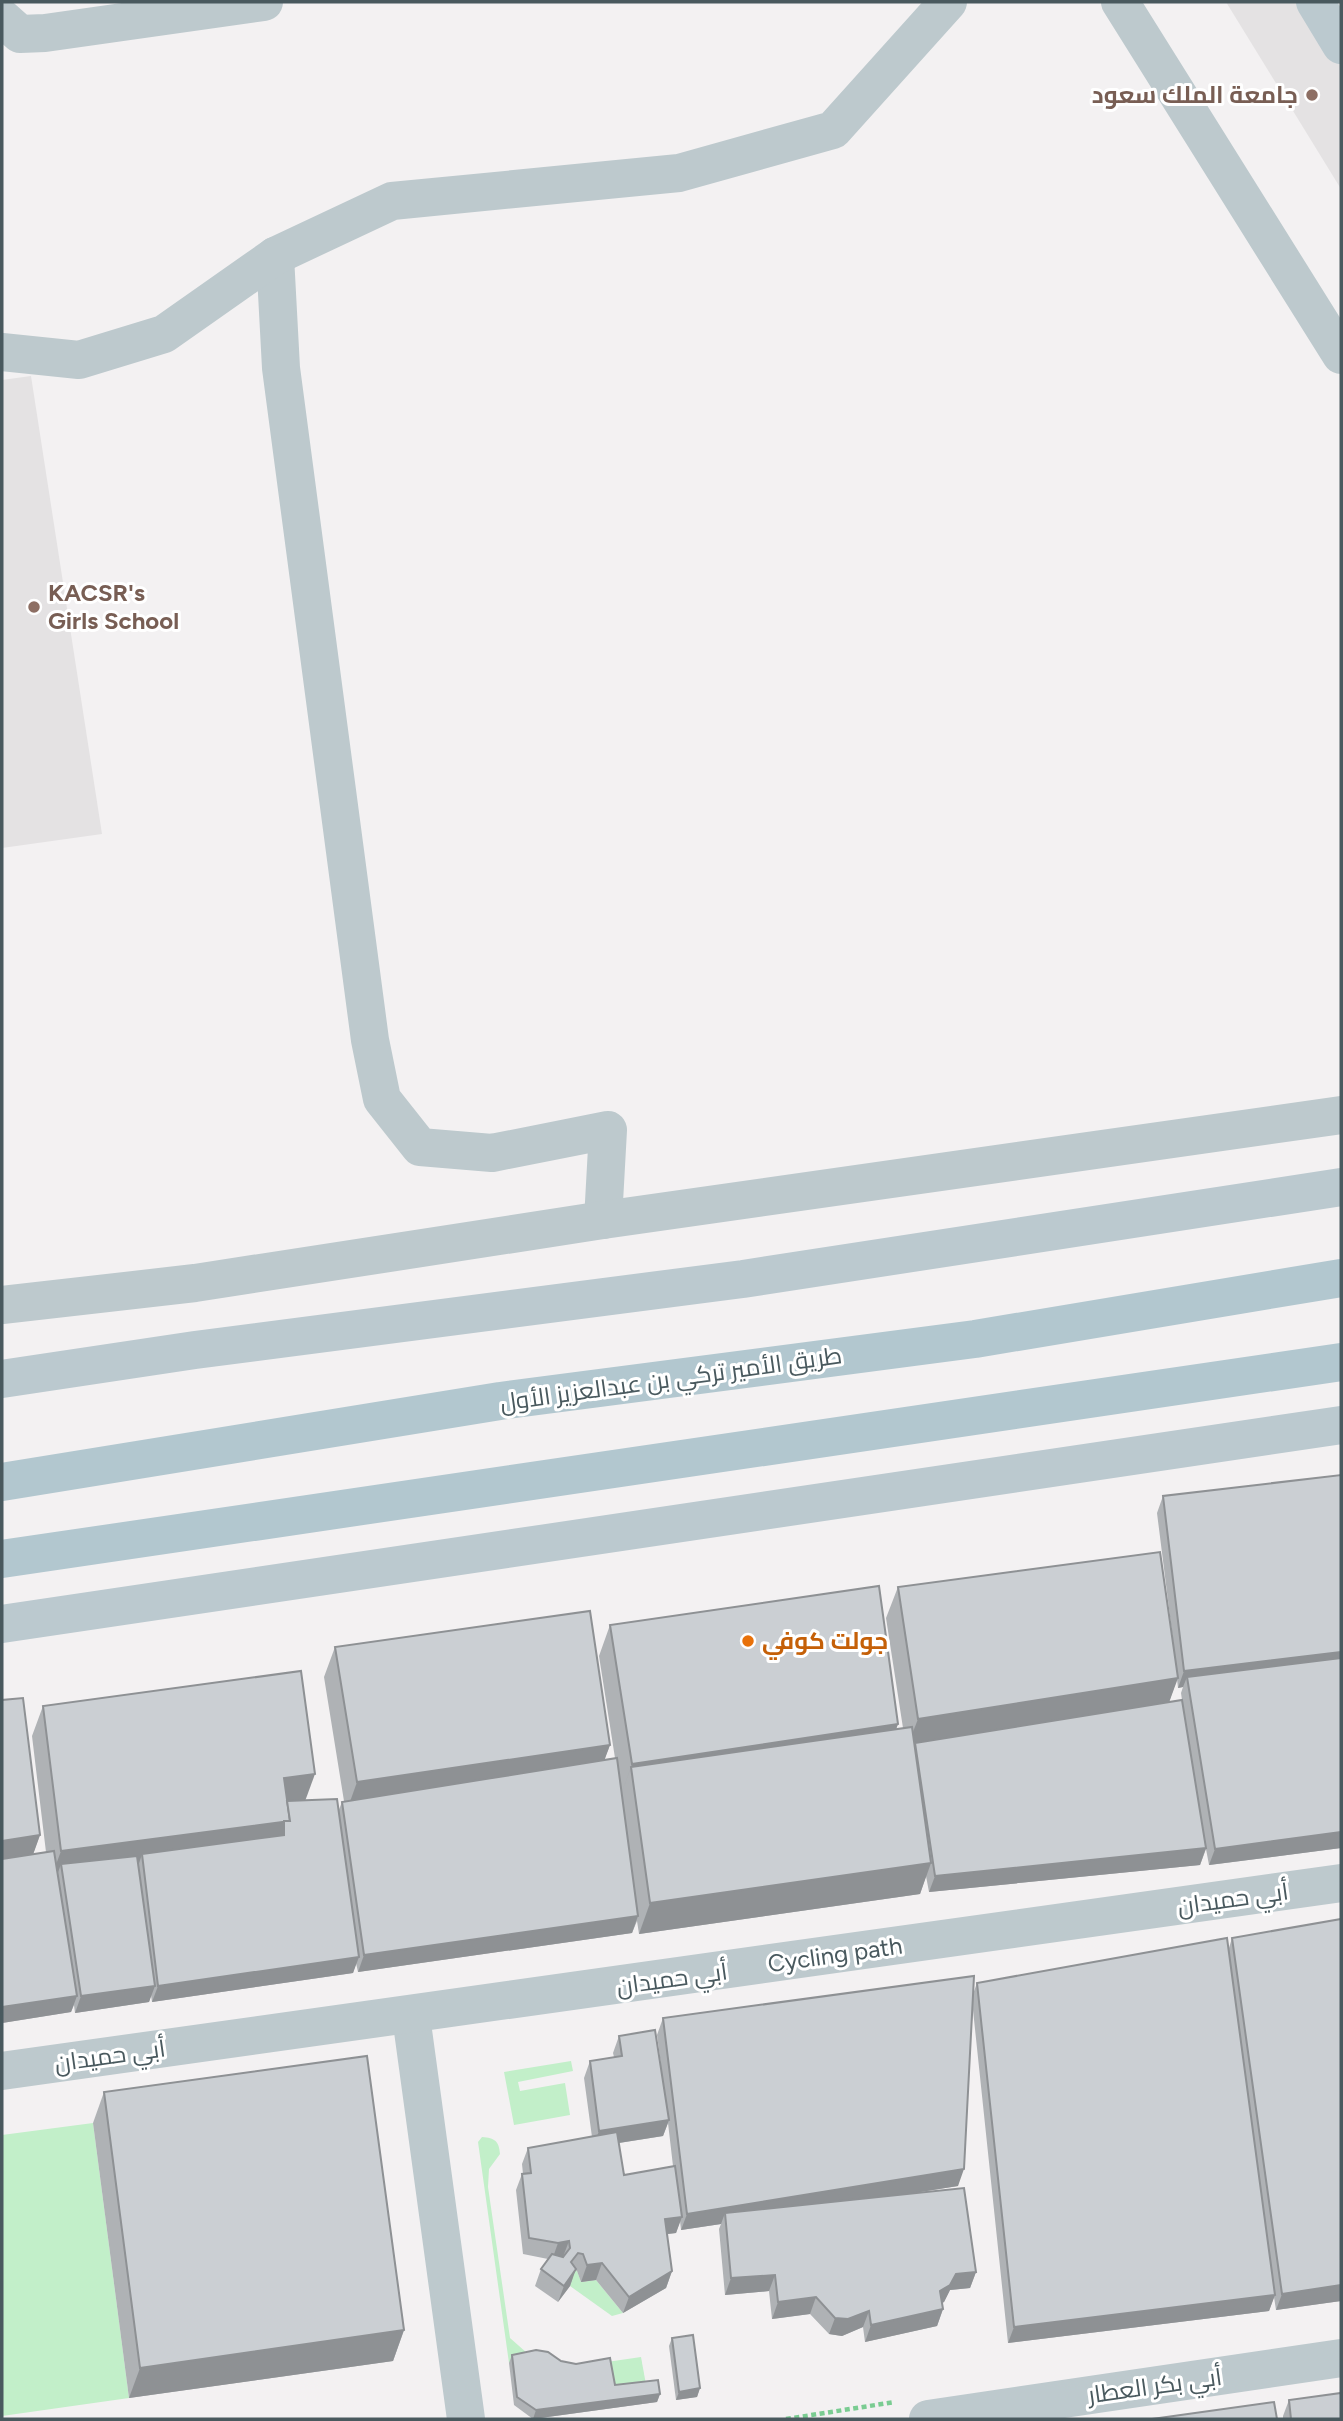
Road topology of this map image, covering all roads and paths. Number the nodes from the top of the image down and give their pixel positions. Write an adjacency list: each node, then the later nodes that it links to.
1 (264, 2): 5 (street)
2 (948, 2): 7 (street)
3 (1120, 2): 9 (street)
4 (1315, 2): 6 (main road)
5 (8, 32)
6 (1341, 45)
7 (275, 256): 8 (street); 12 (street)
8 (2, 352)
9 (1341, 355)
10 (1341, 1115): 12 (street)
11 (1341, 1187): 16 (main road)
12 (603, 1220): 14 (street)
13 (1340, 1278): 18 (main road, طريق الأمير تركي بن عبدالعزيز الأول)
14 (2, 1305)
15 (1341, 1362): 19 (main road)
16 (2, 1379)
17 (1339, 1426): 20 (main road)
18 (2, 1482)
19 (2, 1559)
20 (2, 1624)
21 (1341, 1883): 22 (street, أبي حميدان)
22 (411, 2016): 23 (street, أبي حميدان); 25 (street)
23 (2, 2071)
24 (1341, 2358): 26 (street, أبي بكر العطار)
25 (466, 2419)
26 (928, 2419)

